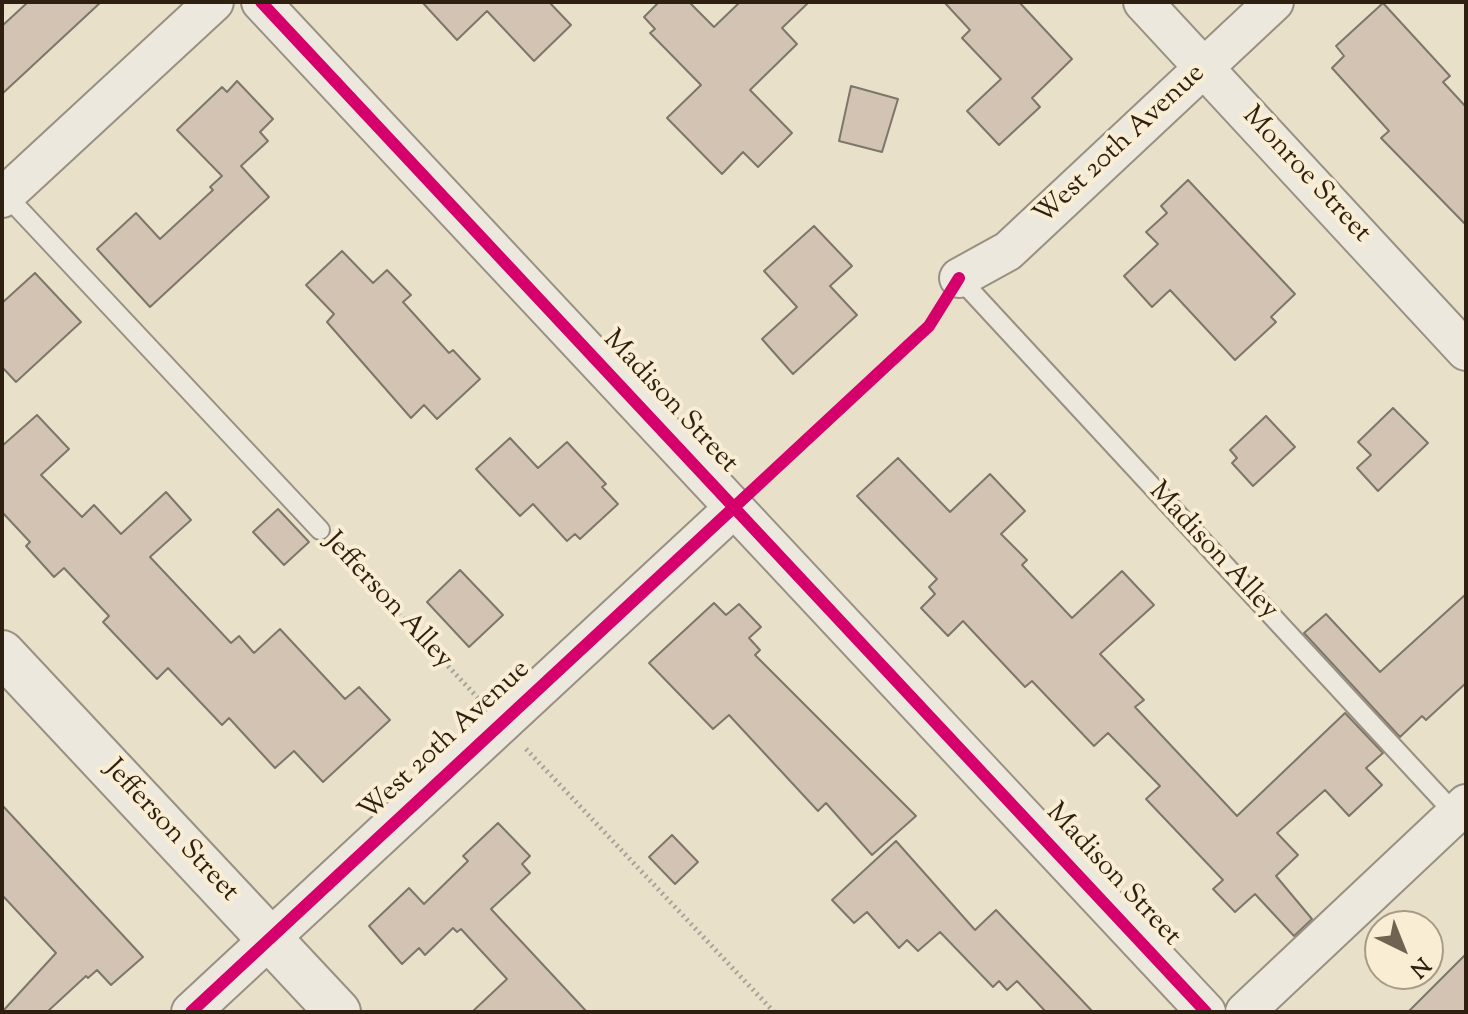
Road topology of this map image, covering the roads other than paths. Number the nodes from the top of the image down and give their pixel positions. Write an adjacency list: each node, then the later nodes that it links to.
1 (214, 2): 6 (street)
2 (261, 2): 9 (street, Madison Street)
3 (1143, 2): 5 (street, Monroe Street)
4 (1274, 2): 5 (street, West 20th Avenue)
5 (1204, 68): 7 (street, West 20th Avenue); 8 (street, Monroe Street)
6 (3, 194): 10 (lane, Jefferson Alley)
7 (959, 278): 12 (lane, Madison Alley)
8 (1466, 351)
9 (734, 508): 13 (street, West 20th Avenue); 16 (street, Madison Street)
10 (320, 530)
11 (2, 653): 13 (street, Jefferson Street)
12 (1462, 815): 17 (street)
13 (270, 939): 14 (street, West 20th Avenue); 15 (street, Jefferson Street)
14 (191, 1012)
15 (338, 1012)
16 (1206, 1012)
17 (1245, 1012)

